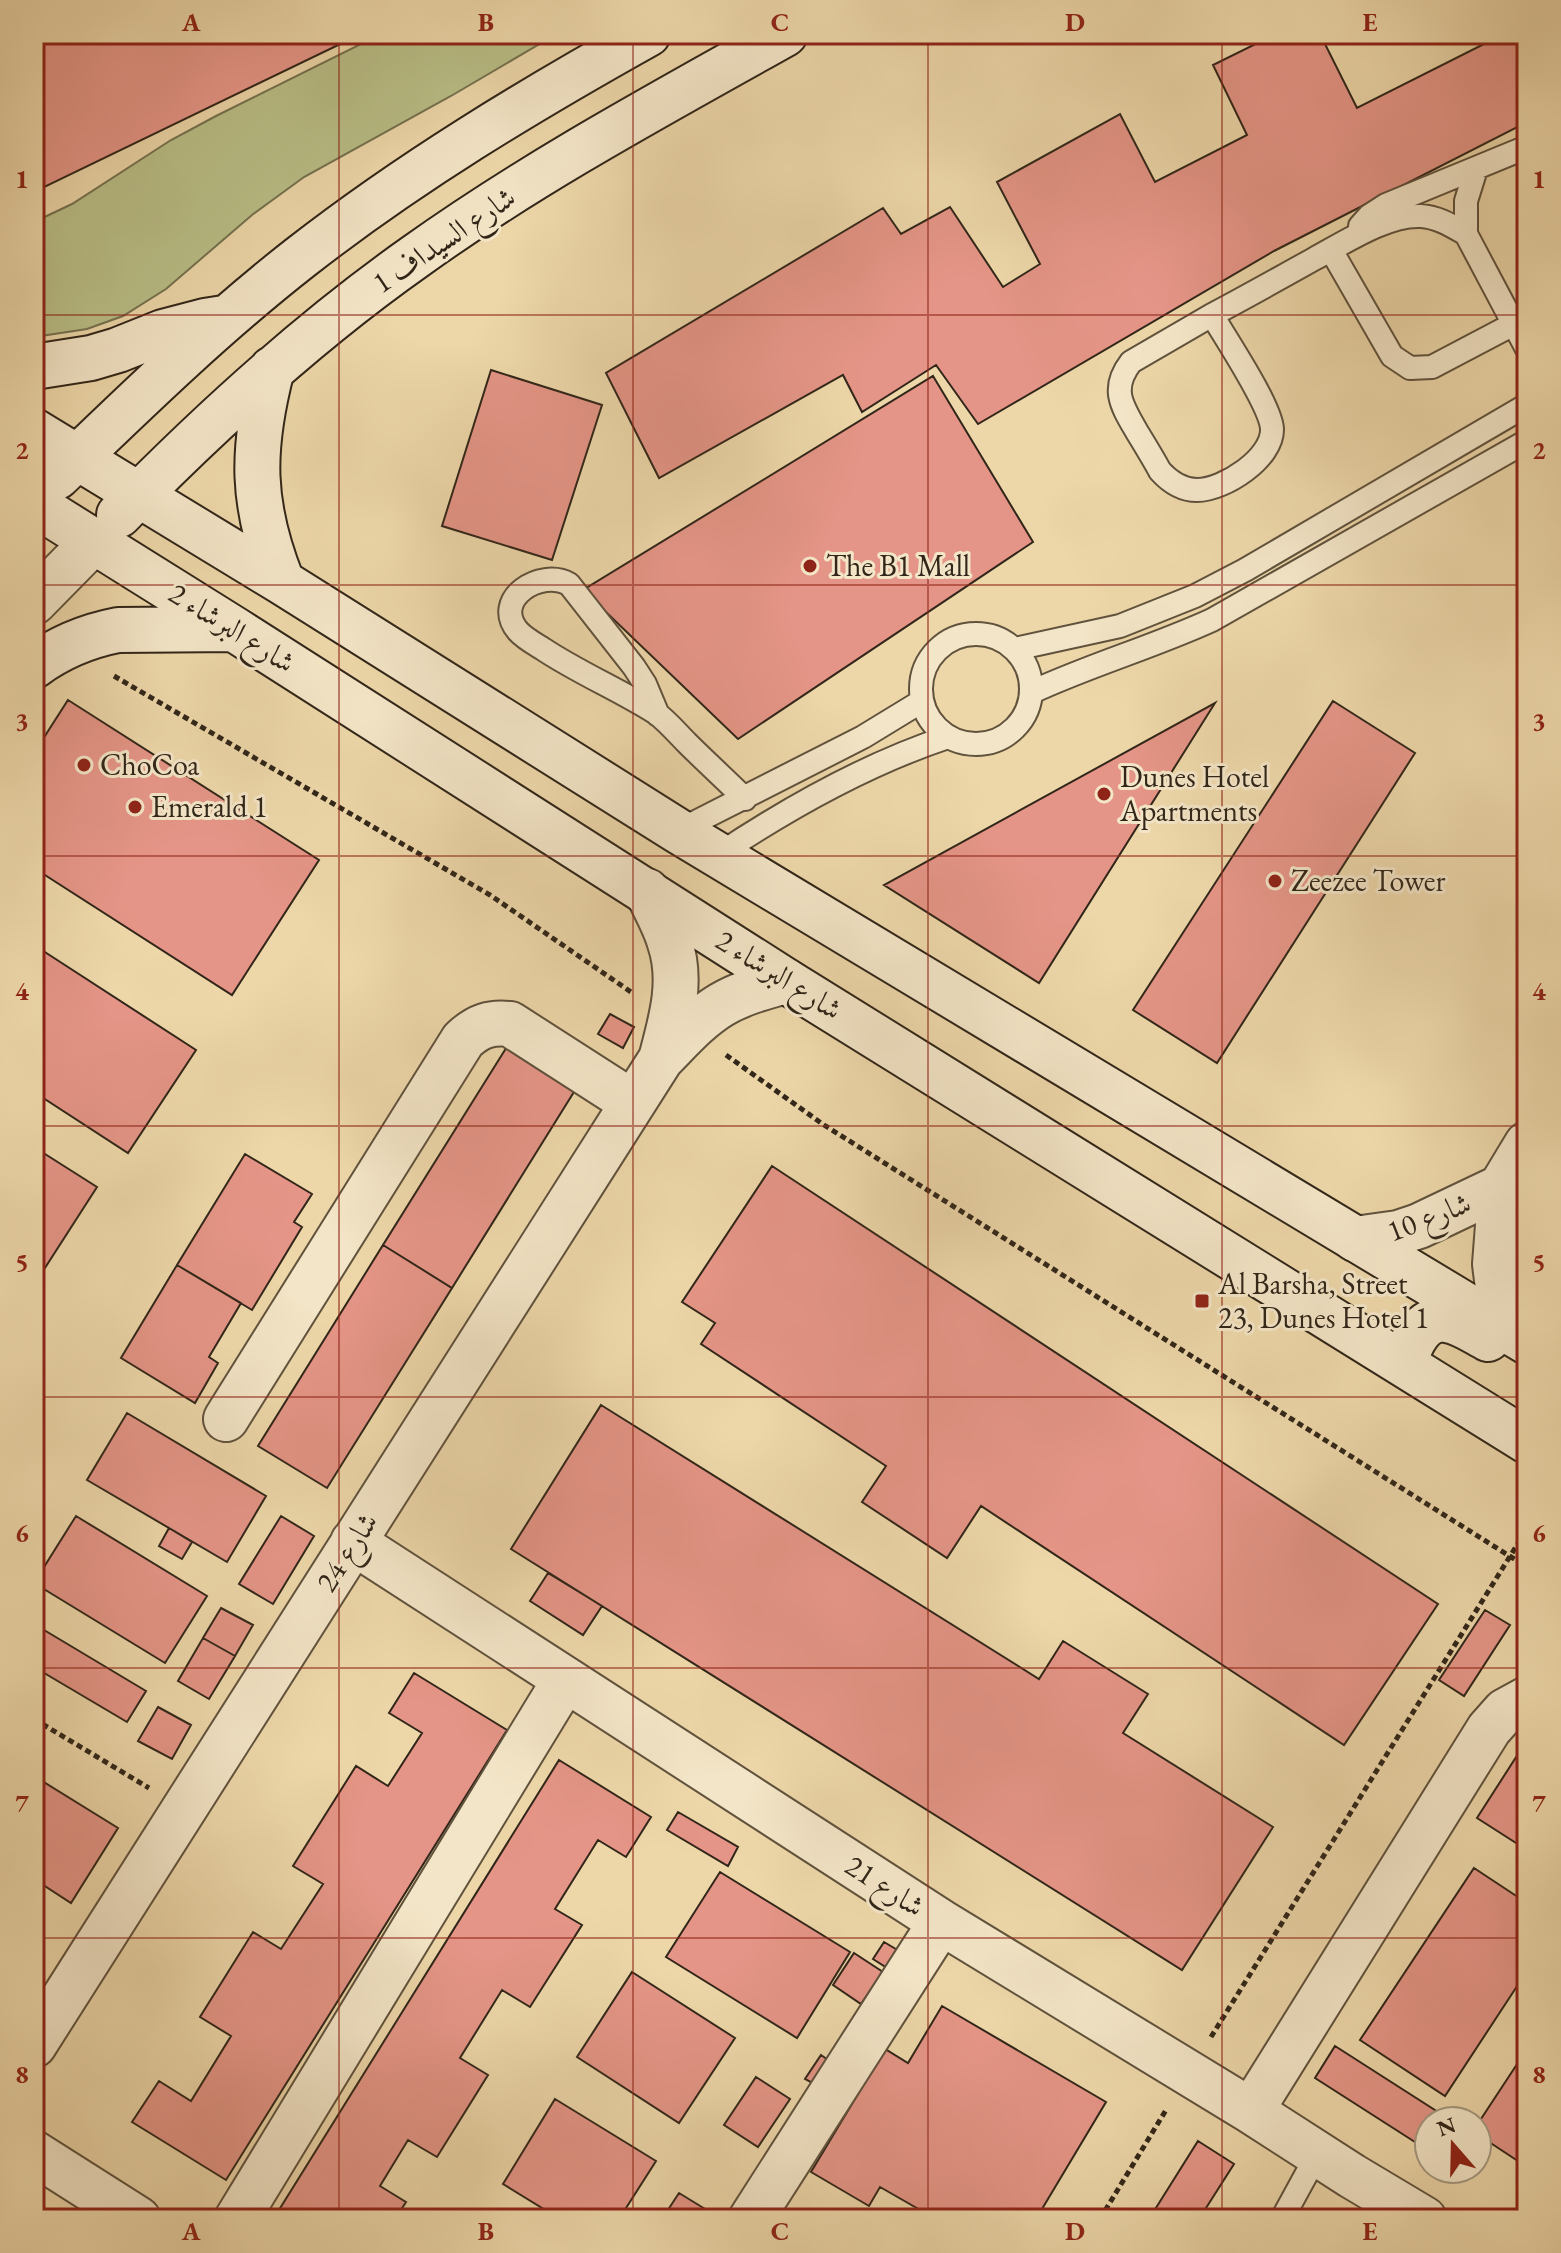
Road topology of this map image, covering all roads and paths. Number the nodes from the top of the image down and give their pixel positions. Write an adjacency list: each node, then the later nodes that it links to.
1 (648, 34): 9 (street)
2 (785, 34): 13 (street, شارع السيداف 1)
3 (1527, 147): 4 (lane)
4 (1476, 169): 5 (lane); 6 (lane)
5 (1466, 234): 6 (lane); 10 (lane)
6 (1354, 238): 7 (lane)
7 (1331, 250): 8 (lane); 10 (lane)
8 (1212, 315): 8 (lane)
9 (227, 318): 12 (street); 17 (street)
10 (1521, 320): 11 (lane)
11 (1527, 349)
12 (34, 367)
13 (272, 369): 18 (street, شارع السيداف 1); 21 (street)
14 (1527, 405): 25 (lane)
15 (34, 431): 17 (street)
16 (1527, 441): 27 (lane)
17 (77, 458): 18 (street); 19 (street)
18 (139, 495): 20 (street, شارع السيداف 1); 21 (street)
19 (34, 502): 20 (street, شارع البرشاء 2)
20 (94, 541): 22 (street, شارع السيداف 1); 23 (street, شارع البرشاء 2)
21 (282, 582): 32 (street)
22 (34, 602)
23 (234, 629): 24 (street); 34 (street, شارع البرشاء 2)
24 (83, 639): 26 (street); 36 (path)
25 (1015, 649): 27 (lane); 28 (lane)
26 (34, 666)
27 (1032, 692): 30 (lane)
28 (922, 701): 30 (lane); 31 (lane)
29 (658, 715): 29 (lane); 31 (lane)
30 (948, 737): 33 (lane)
31 (745, 799): 32 (lane)
32 (678, 831): 33 (street)
33 (718, 855): 40 (street)
34 (647, 891): 35 (street, شارع البرشاء 2); 36 (street, شارع 24)
35 (786, 981): 36 (street, شارع 24); 42 (street, شارع البرشاء 2)
36 (674, 1036): 37 (street, شارع 24); 47 (path)
37 (633, 1103): 43 (street); 46 (street, شارع 24)
38 (1527, 1144): 39 (street, شارع 10)
39 (1501, 1187): 40 (street, شارع 10); 41 (street, شارع 10)
40 (1355, 1239): 41 (street)
41 (1523, 1344): 42 (street)
42 (1405, 1364): 44 (street, شارع البرشاء 2)
43 (226, 1419)
44 (1527, 1441)
45 (1527, 1529): 47 (path)
46 (353, 1542): 49 (street, شارع 21); 52 (street, شارع 24)
47 (1510, 1556): 48 (path); 55 (path)
48 (1527, 1567)
49 (565, 1680): 53 (street, شارع 21); 60 (street)
50 (1527, 1699): 56 (street)
51 (34, 1719): 52 (path)
52 (183, 1809): 54 (street, شارع 24)
53 (941, 1922): 55 (street, شارع 21); 61 (street)
54 (34, 2045)
55 (1189, 2073): 56 (street, شارع 21); 62 (path)
56 (1251, 2111): 58 (street, شارع 21)
57 (34, 2153): 59 (street)
58 (1318, 2153): 63 (lane); 64 (street, شارع 21)
59 (138, 2219)
60 (237, 2219)
61 (751, 2219)
62 (1100, 2219)
63 (1282, 2219)
64 (1424, 2219)

